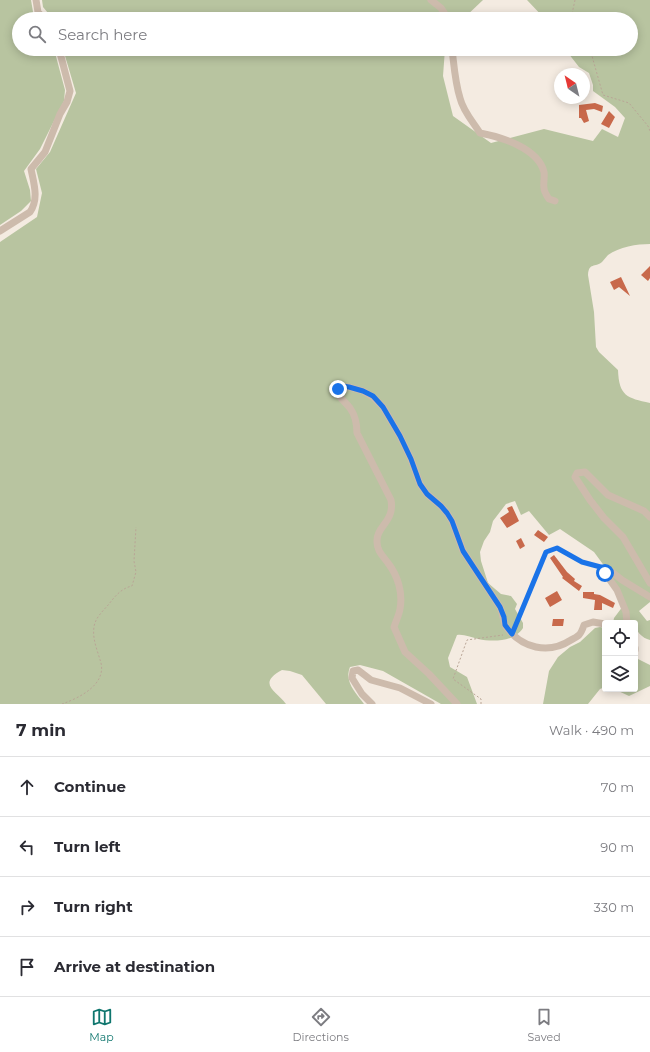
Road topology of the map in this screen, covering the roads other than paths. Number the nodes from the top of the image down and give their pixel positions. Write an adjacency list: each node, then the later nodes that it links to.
1 (36, 0): 3 (street)
2 (431, 0): 4 (street)
3 (38, 12)
4 (443, 12)
5 (61, 56): 8 (street)
6 (453, 56): 7 (street)
7 (554, 201)
8 (0, 231)
9 (650, 516): 10 (street)
10 (650, 583)
11 (650, 597): 12 (street)
12 (627, 620)
13 (602, 624): 16 (street)
14 (372, 704): 15 (street)
15 (431, 704)
16 (457, 704)

